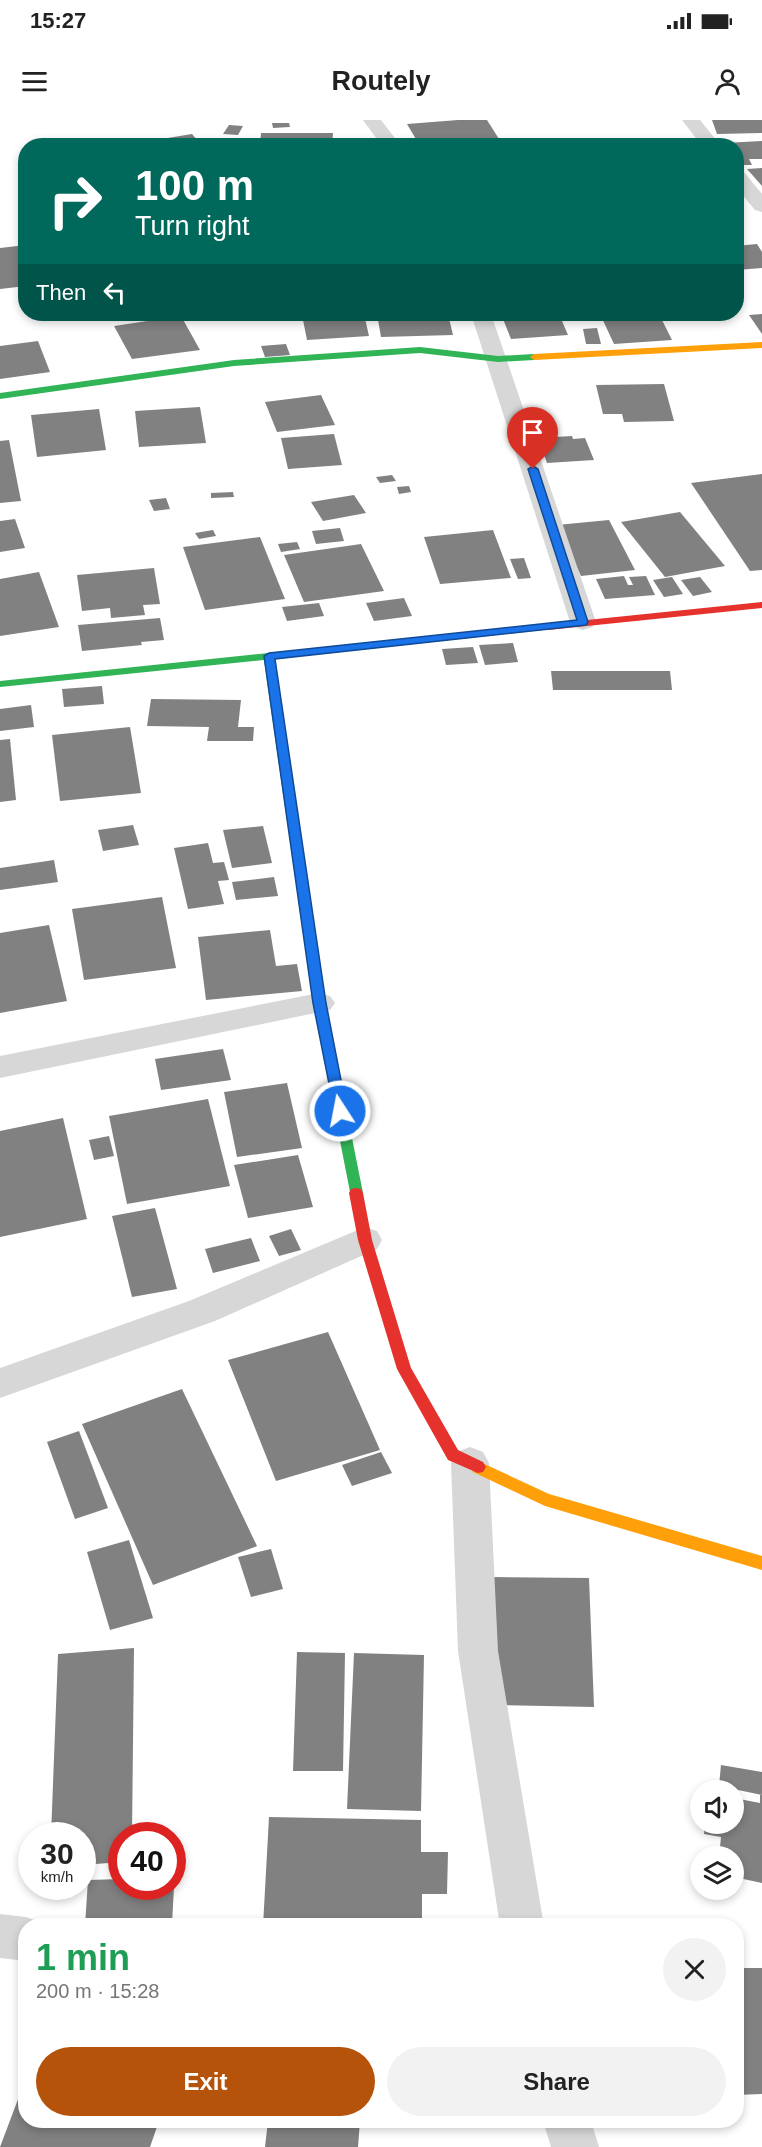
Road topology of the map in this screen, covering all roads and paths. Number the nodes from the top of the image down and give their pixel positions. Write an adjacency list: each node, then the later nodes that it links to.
1 (372, 120): 3 (street)
2 (691, 120): 4 (street)
3 (386, 138)
4 (706, 138)
5 (744, 185): 6 (street)
6 (762, 206)
7 (484, 321): 9 (street)
8 (762, 345): 9 (street)
9 (498, 359): 10 (street); 12 (street)
10 (0, 396)
11 (762, 605): 12 (street)
12 (583, 622): 13 (street)
13 (269, 656): 14 (street); 15 (street)
14 (0, 684)
15 (319, 1003): 16 (street); 17 (street)
16 (0, 1067)
17 (365, 1240): 18 (street); 19 (street)
18 (0, 1383)
19 (470, 1462): 20 (street); 21 (street)
20 (762, 1563)
21 (521, 1918)
22 (0, 1936): 23 (street)
23 (18, 1938)
24 (569, 2128): 25 (street)
25 (575, 2147)

